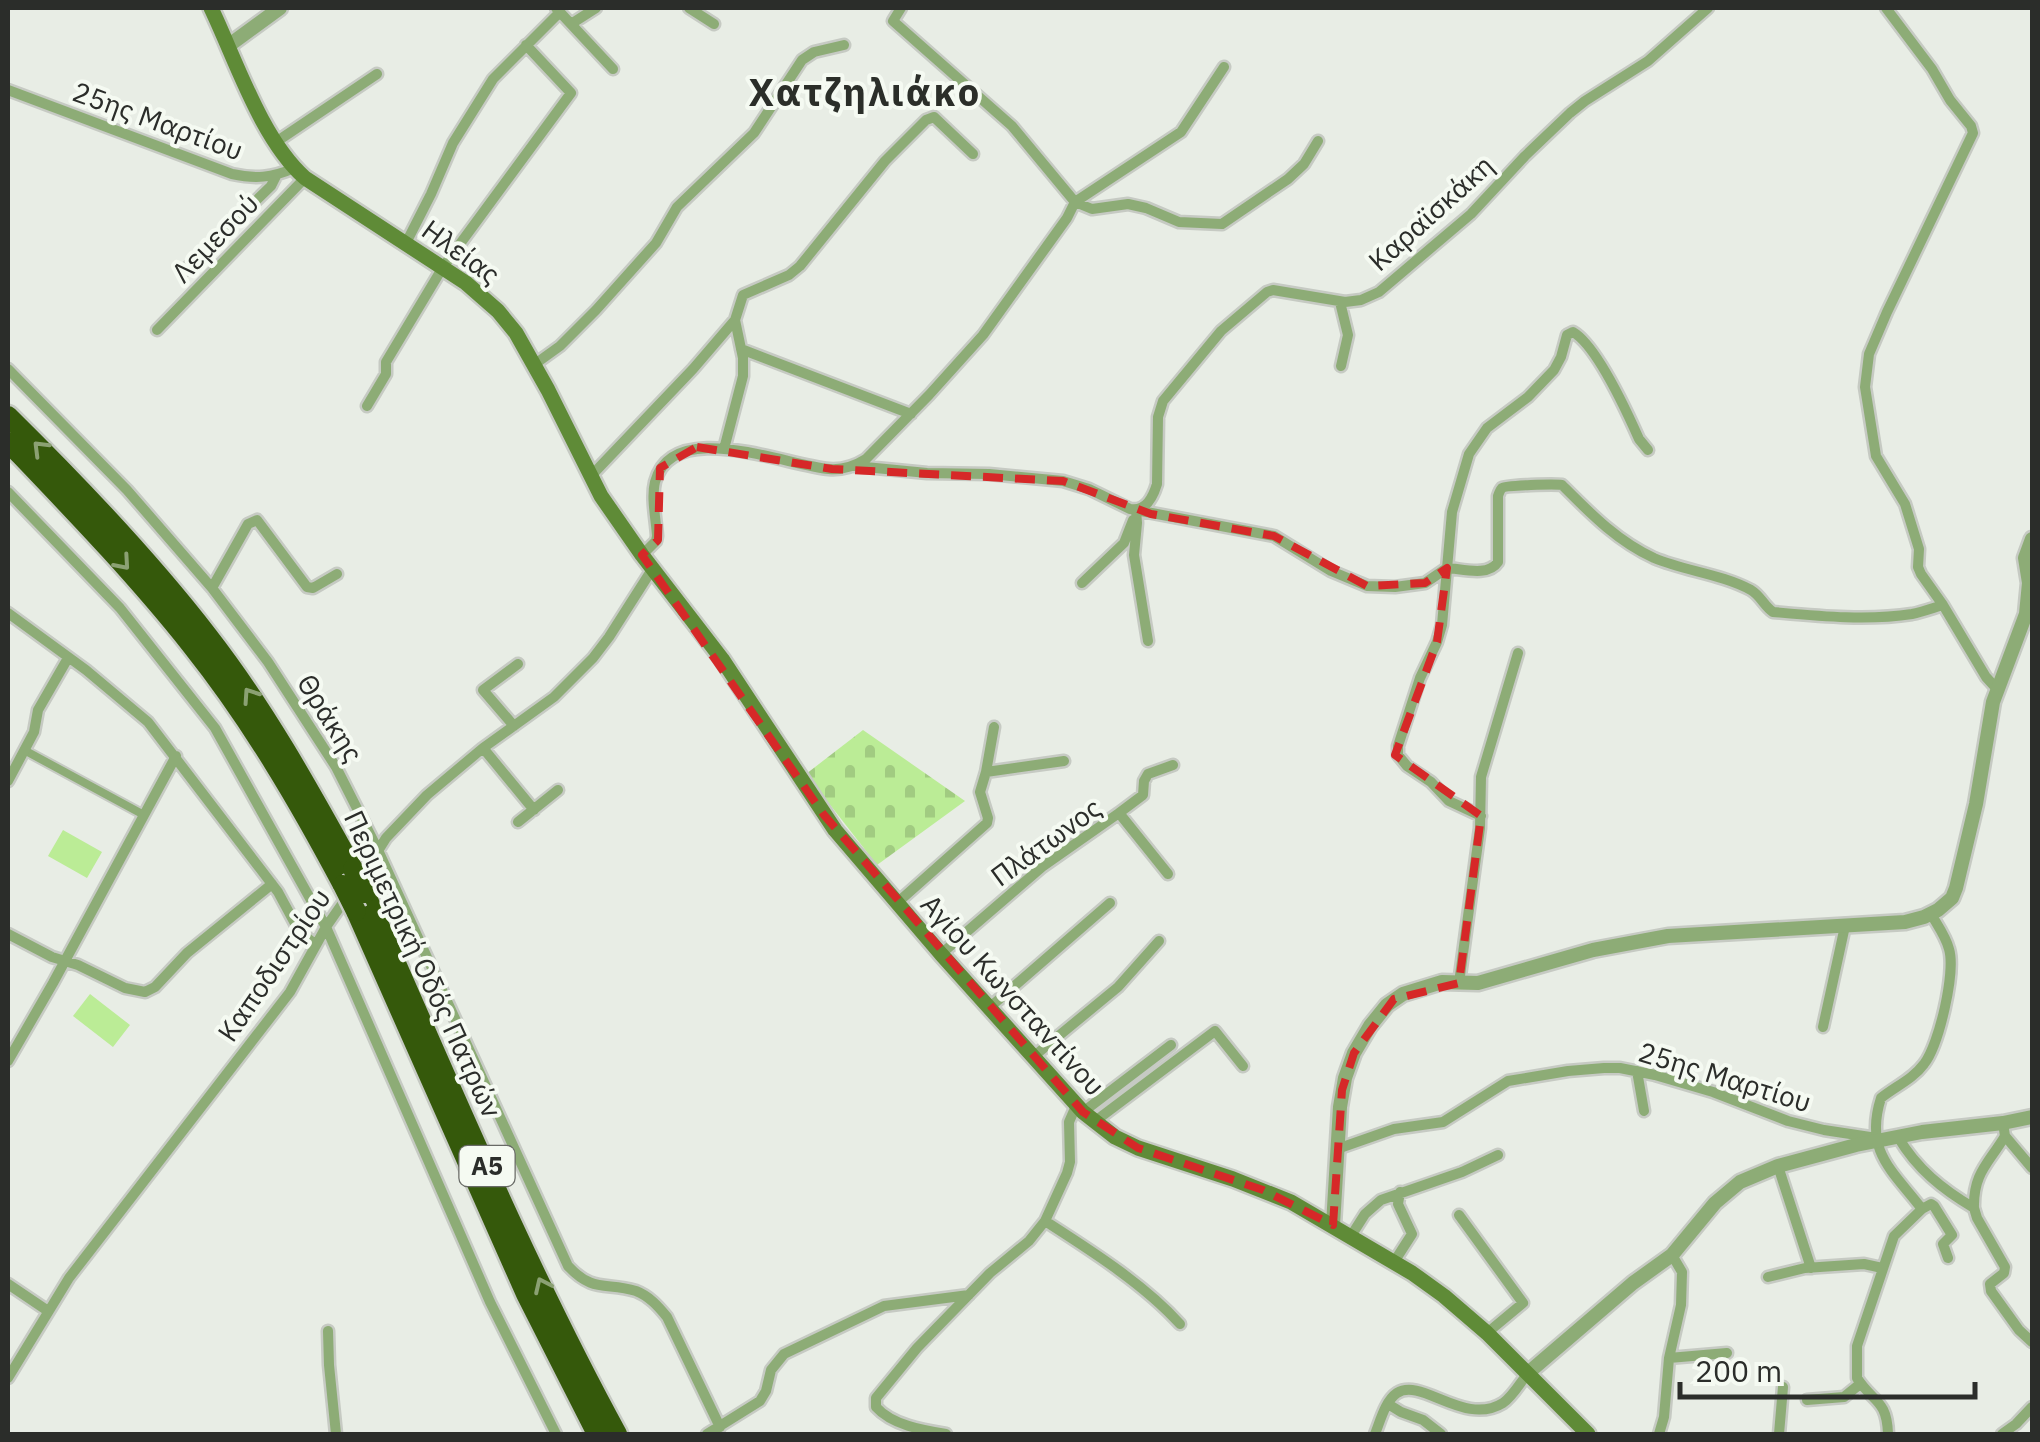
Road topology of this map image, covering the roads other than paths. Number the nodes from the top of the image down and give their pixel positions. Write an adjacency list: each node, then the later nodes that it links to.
1 (211, 8): 13 (main road, Ηλείας)
2 (280, 8): 13 (street)
3 (596, 8): 9 (street)
4 (689, 8): 10 (street)
5 (902, 8): 23 (street)
6 (1708, 8): 27 (street, Καραϊσκάκη)
7 (1886, 8): 50 (street)
8 (558, 10): 9 (street); 11 (street)
9 (571, 24): 15 (street)
10 (714, 24)
11 (526, 45): 24 (street); 25 (street)
12 (844, 45): 31 (street)
13 (228, 46): 19 (main road, Ηλείας)
14 (1224, 68): 23 (street)
15 (613, 69)
16 (377, 74): 19 (street)
17 (8, 90): 22 (street, 25ης Μαρτίου)
18 (1318, 141): 23 (street)
19 (276, 142): 21 (main road, Ηλείας)
20 (973, 154): 28 (street)
21 (300, 173): 22 (street, 25ης Μαρτίου); 24 (main road, Ηλείας); 29 (street, Λεμεσού)
22 (276, 176): 26 (street)
23 (1075, 202): 35 (street)
24 (406, 243): 25 (main road, Ηλείας)
25 (442, 267): 31 (main road, Ηλείας); 34 (street)
26 (184, 271)
27 (1340, 302): 32 (street); 43 (street, Καραϊσκάκη)
28 (735, 320): 30 (street); 41 (street)
29 (157, 330)
30 (741, 349): 35 (street); 38 (street)
31 (534, 364): 41 (main road, Ηλείας)
32 (1341, 366)
33 (8, 369): 49 (street, Θράκης)
34 (367, 406)
35 (911, 414): 40 (street)
36 (8, 416): 74 (highway, Περιμετρική Οδός Πατρών / Α5, one-way to 36)
37 (8, 442): 74 (highway, Περιμετρική Οδός Πατρών / Α5, one-way to 74)
38 (724, 450): 40 (street); 45 (street, Καποδιστρίου)
39 (1648, 450): 46 (street)
40 (855, 466): 43 (street)
41 (590, 477): 45 (main road, Ηλείας)
42 (8, 492): 81 (street)
43 (1136, 510): 46 (street); 48 (street, Καραϊσκάκη); 52 (street)
44 (2032, 539): 56 (street)
45 (647, 561): 57 (street, Καποδιστρίου); 77 (main road, Αγίου Κωνσταντίνου)
46 (1447, 568): 50 (street); 70 (street)
47 (337, 574): 49 (street)
48 (1082, 583)
49 (212, 588): 72 (street, Θράκης)
50 (1943, 604): 56 (street)
51 (8, 613): 54 (street)
52 (1148, 641)
53 (1518, 653): 70 (street)
54 (68, 658): 60 (street); 61 (street)
55 (518, 664): 57 (street)
56 (1997, 689): 79 (street)
57 (514, 726): 59 (street, Καποδιστρίου)
58 (994, 728): 64 (street)
59 (483, 748): 67 (street); 72 (street, Καποδιστρίου)
60 (24, 750): 65 (street); 69 (street)
61 (176, 756): 69 (street); 75 (street)
62 (1064, 761): 64 (street)
63 (1173, 765): 68 (street)
64 (986, 772): 77 (street)
65 (8, 782)
66 (558, 790): 67 (street)
67 (534, 810): 71 (street)
68 (1120, 813): 73 (street, Πλάτωνος); 85 (street, Πλάτωνος)
69 (144, 815): 86 (street)
70 (1481, 816): 87 (street)
71 (518, 822)
72 (378, 850): 81 (street, Καποδιστρίου); 134 (street, Θράκης)
73 (1168, 874)
74 (348, 877): 76 (highway, Περιμετρική Οδός Πατρών / Α5, bridge)
75 (272, 884): 84 (street); 86 (street)
76 (361, 902): 137 (highway, Περιμετρική Οδός Πατρών / Α5); 138 (highway, Περιμετρική Οδός Πατρών / Α5, one-way to 76)
77 (897, 903): 85 (main road, Αγίου Κωνσταντίνου)
78 (1110, 903): 88 (street)
79 (1931, 914): 80 (street); 100 (street)
80 (1845, 926): 87 (street); 89 (street)
81 (326, 928): 84 (street, Καποδιστρίου); 136 (street)
82 (8, 934): 86 (street)
83 (1159, 941): 91 (street)
84 (316, 945): 120 (street, Καποδιστρίου)
85 (941, 954): 88 (main road, Αγίου Κωνσταντίνου)
86 (64, 960): 92 (street)
87 (1459, 983): 101 (street)
88 (989, 1008): 91 (main road, Αγίου Κωνσταντίνου)
89 (1823, 1026)
90 (1170, 1045): 96 (street)
91 (1033, 1057): 96 (main road, Αγίου Κωνσταντίνου)
92 (8, 1061)
93 (1242, 1066): 96 (street)
94 (1637, 1071): 95 (street); 100 (street, 25ης Μαρτίου); 101 (street, 25ης Μαρτίου)
95 (1644, 1111)
96 (1084, 1113): 109 (street); 110 (main road, Αγίου Κωνσταντίνου)
97 (2032, 1117): 98 (street)
98 (2004, 1130): 99 (street); 104 (street); 106 (street)
99 (1898, 1137): 100 (street); 106 (street)
100 (1875, 1141): 103 (street); 107 (street)
101 (1338, 1149): 110 (street)
102 (1498, 1154): 105 (street)
103 (1778, 1166): 112 (street); 115 (street)
104 (2032, 1168)
105 (1400, 1192): 111 (street); 114 (street)
106 (1974, 1208): 124 (street)
107 (1922, 1209): 113 (street); 116 (street)
108 (1459, 1215): 123 (street)
109 (1046, 1221): 119 (street); 121 (street)
110 (1333, 1226): 111 (main road, Αγίου Κωνσταντίνου)
111 (1351, 1236): 114 (main road, Αγίου Κωνσταντίνου)
112 (1672, 1256): 126 (street); 127 (street)
113 (1948, 1258)
114 (1394, 1262): 123 (main road, Αγίου Κωνσταντίνου)
115 (1811, 1268): 116 (street); 117 (street)
116 (1882, 1268): 129 (street)
117 (1768, 1278)
118 (8, 1284): 120 (street)
119 (970, 1295): 134 (street); 140 (street)
120 (48, 1311): 128 (street, Καποδιστρίου)
121 (1180, 1324)
122 (328, 1331): 135 (street)
123 (1488, 1333): 127 (main road, Αγίου Κωνσταντίνου)
124 (2032, 1342)
125 (1727, 1353): 126 (street)
126 (1669, 1358): 144 (street)
127 (1528, 1373): 132 (street); 143 (main road, Αγίου Κωνσταντίνου)
128 (8, 1378)
129 (1860, 1384): 131 (street); 146 (street)
130 (1783, 1387): 145 (street)
131 (1807, 1400)
132 (1388, 1404): 141 (street); 142 (street)
133 (2032, 1407): 147 (street)
134 (720, 1427): 139 (street)
135 (336, 1434)
136 (556, 1434)
137 (597, 1434)
138 (617, 1434)
139 (707, 1434)
140 (946, 1434)
141 (1375, 1434)
142 (1442, 1434)
143 (1588, 1434)
144 (1659, 1434)
145 (1779, 1434)
146 (1888, 1434)
147 (2002, 1434)

